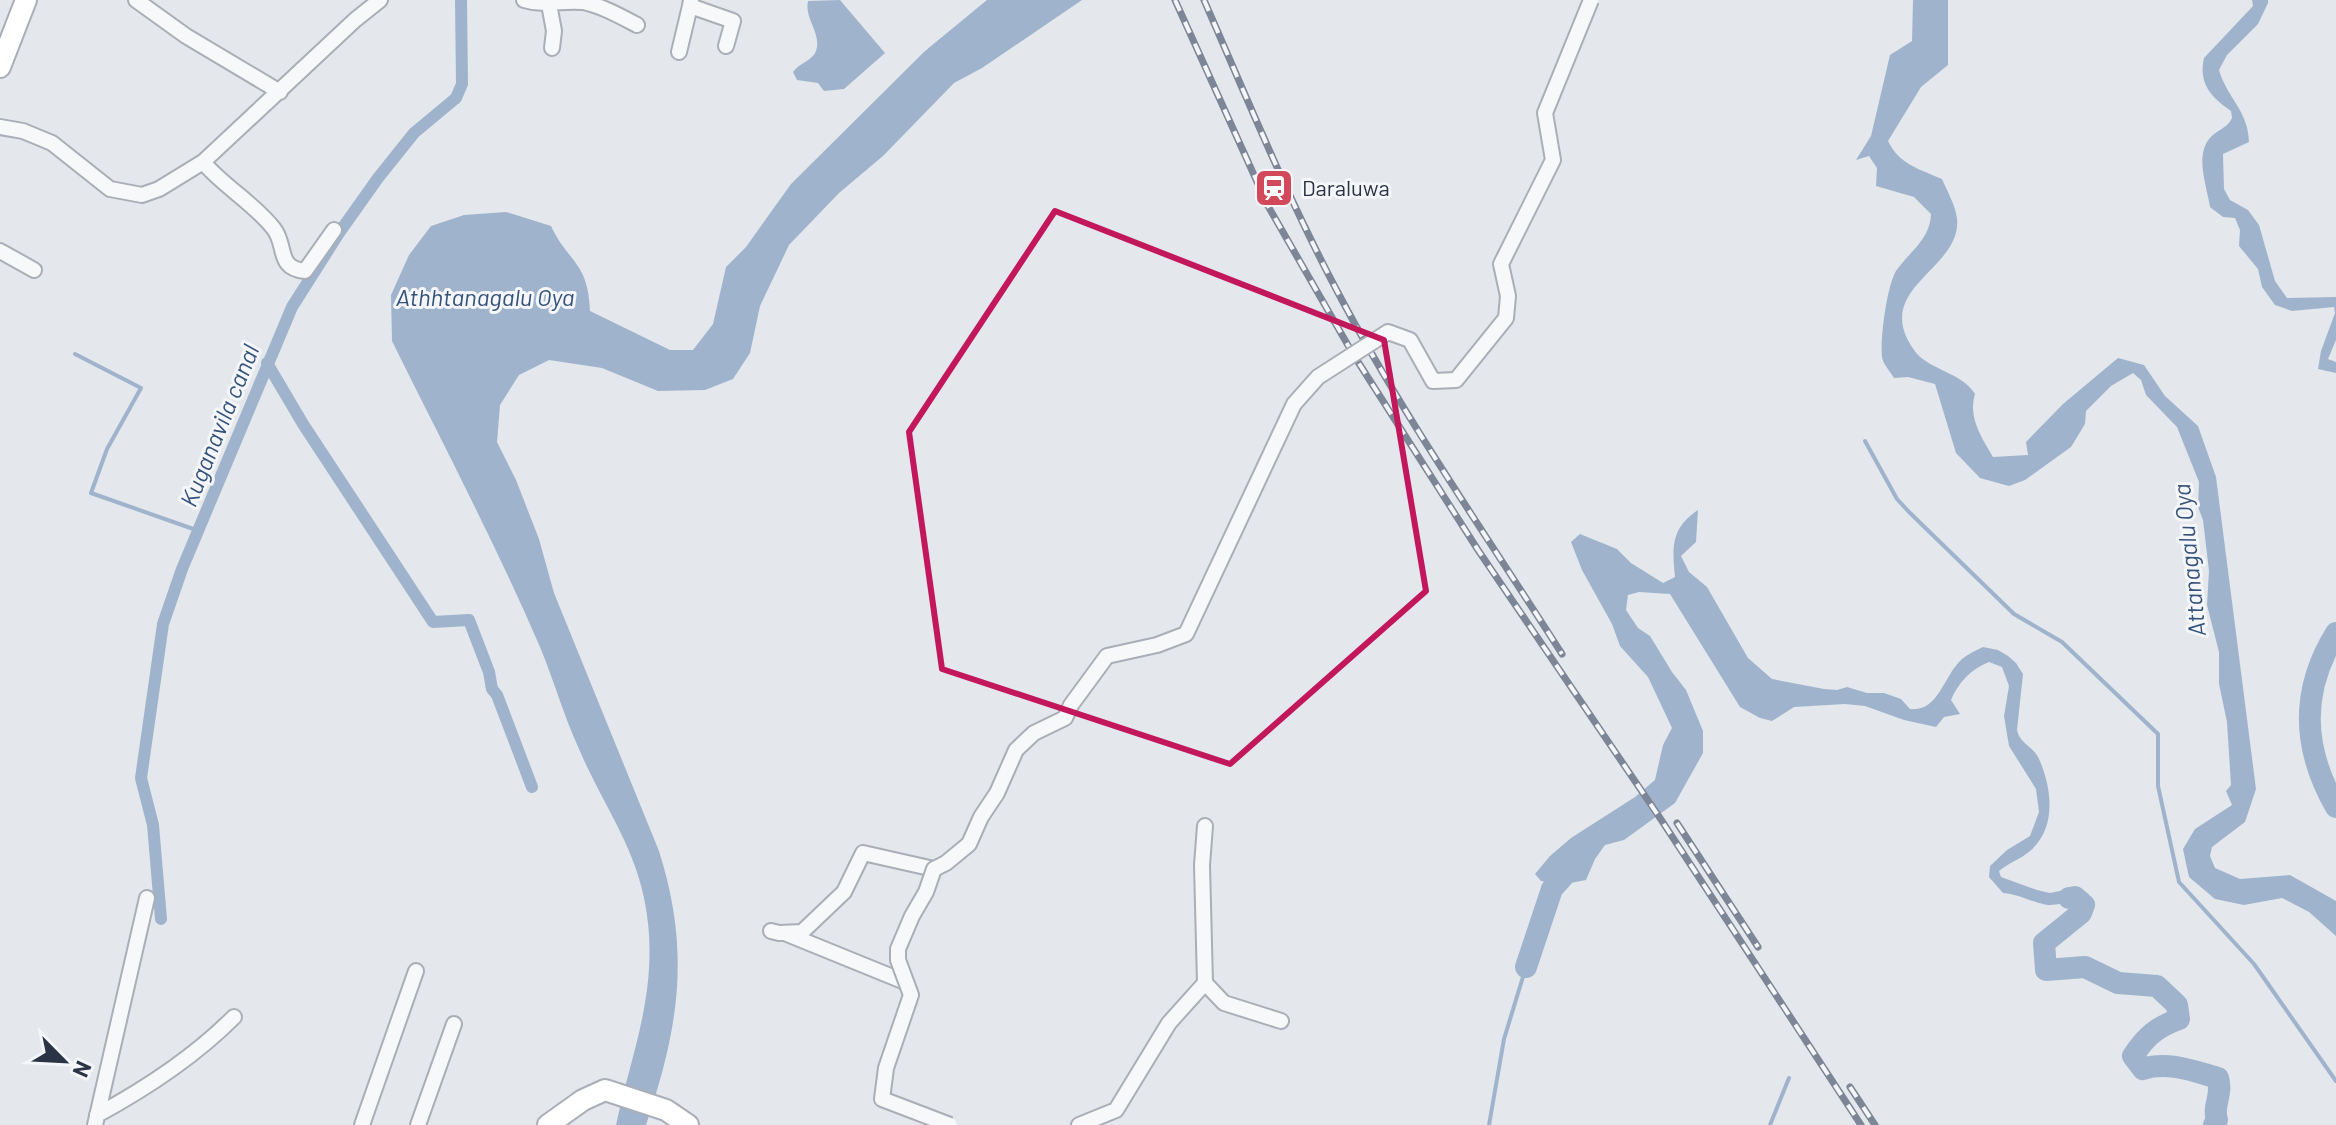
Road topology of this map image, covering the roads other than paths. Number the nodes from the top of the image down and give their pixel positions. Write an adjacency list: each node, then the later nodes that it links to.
1 (26, 0): 12 (street)
2 (136, 0): 13 (street)
3 (380, 0): 13 (street)
4 (524, 0): 7 (street)
5 (1591, 0): 20 (street, bridge)
6 (690, 3): 9 (street); 11 (street)
7 (549, 4): 8 (street); 10 (street)
8 (637, 25)
9 (726, 46)
10 (552, 48)
11 (679, 52)
12 (0, 67)
13 (280, 92): 15 (street)
14 (0, 127): 15 (street)
15 (203, 162): 16 (street)
16 (334, 230)
17 (0, 251): 18 (street)
18 (34, 270)
19 (1205, 826): 24 (street)
20 (934, 869): 23 (street, bridge); 23 (street)
21 (147, 898): 28 (street)
22 (416, 971): 29 (street)
23 (905, 982): 33 (street, bridge)
24 (1205, 983): 26 (street); 34 (street)
25 (234, 1017): 28 (street)
26 (1281, 1021)
27 (454, 1024): 30 (street)
28 (96, 1120)
29 (362, 1125)
30 (418, 1125)
31 (548, 1125): 32 (street)
32 (688, 1125)
33 (950, 1125)
34 (1079, 1125)

